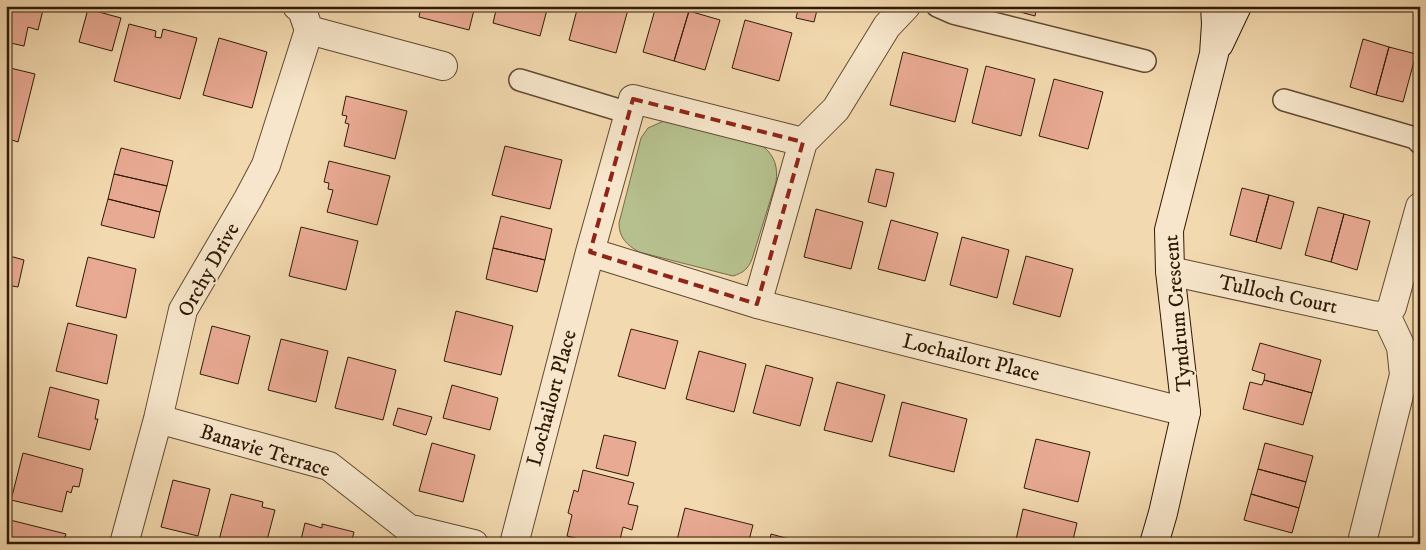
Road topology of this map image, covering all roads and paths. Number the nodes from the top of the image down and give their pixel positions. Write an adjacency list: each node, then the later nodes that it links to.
1 (297, 6): 6 (street)
2 (906, 6): 13 (street)
3 (938, 6): 8 (lane)
4 (1215, 6): 7 (street, Tyndrum Crescent)
5 (1237, 6): 7 (street, Tyndrum Crescent)
6 (309, 30): 9 (street); 21 (street, Orchy Drive)
7 (1214, 54): 17 (street, Tyndrum Crescent)
8 (1145, 62)
9 (443, 66)
10 (520, 80): 12 (lane)
11 (1284, 100): 14 (lane)
12 (629, 113): 13 (street); 16 (street, Lochailort Place)
13 (803, 142): 18 (street)
14 (1420, 143)
15 (1420, 207): 19 (street)
16 (590, 252): 18 (street, Lochailort Place); 24 (street, Lochailort Place)
17 (1170, 272): 19 (street, Tulloch Court); 20 (street, Tyndrum Crescent)
18 (757, 304): 20 (street, Lochailort Place)
19 (1386, 315): 26 (street)
20 (1186, 412): 25 (street, Tyndrum Crescent)
21 (158, 419): 22 (street, Orchy Drive); 23 (street, Banavie Terrace)
22 (124, 544)
23 (474, 544)
24 (514, 544)
25 (1154, 544)
26 (1364, 544)

